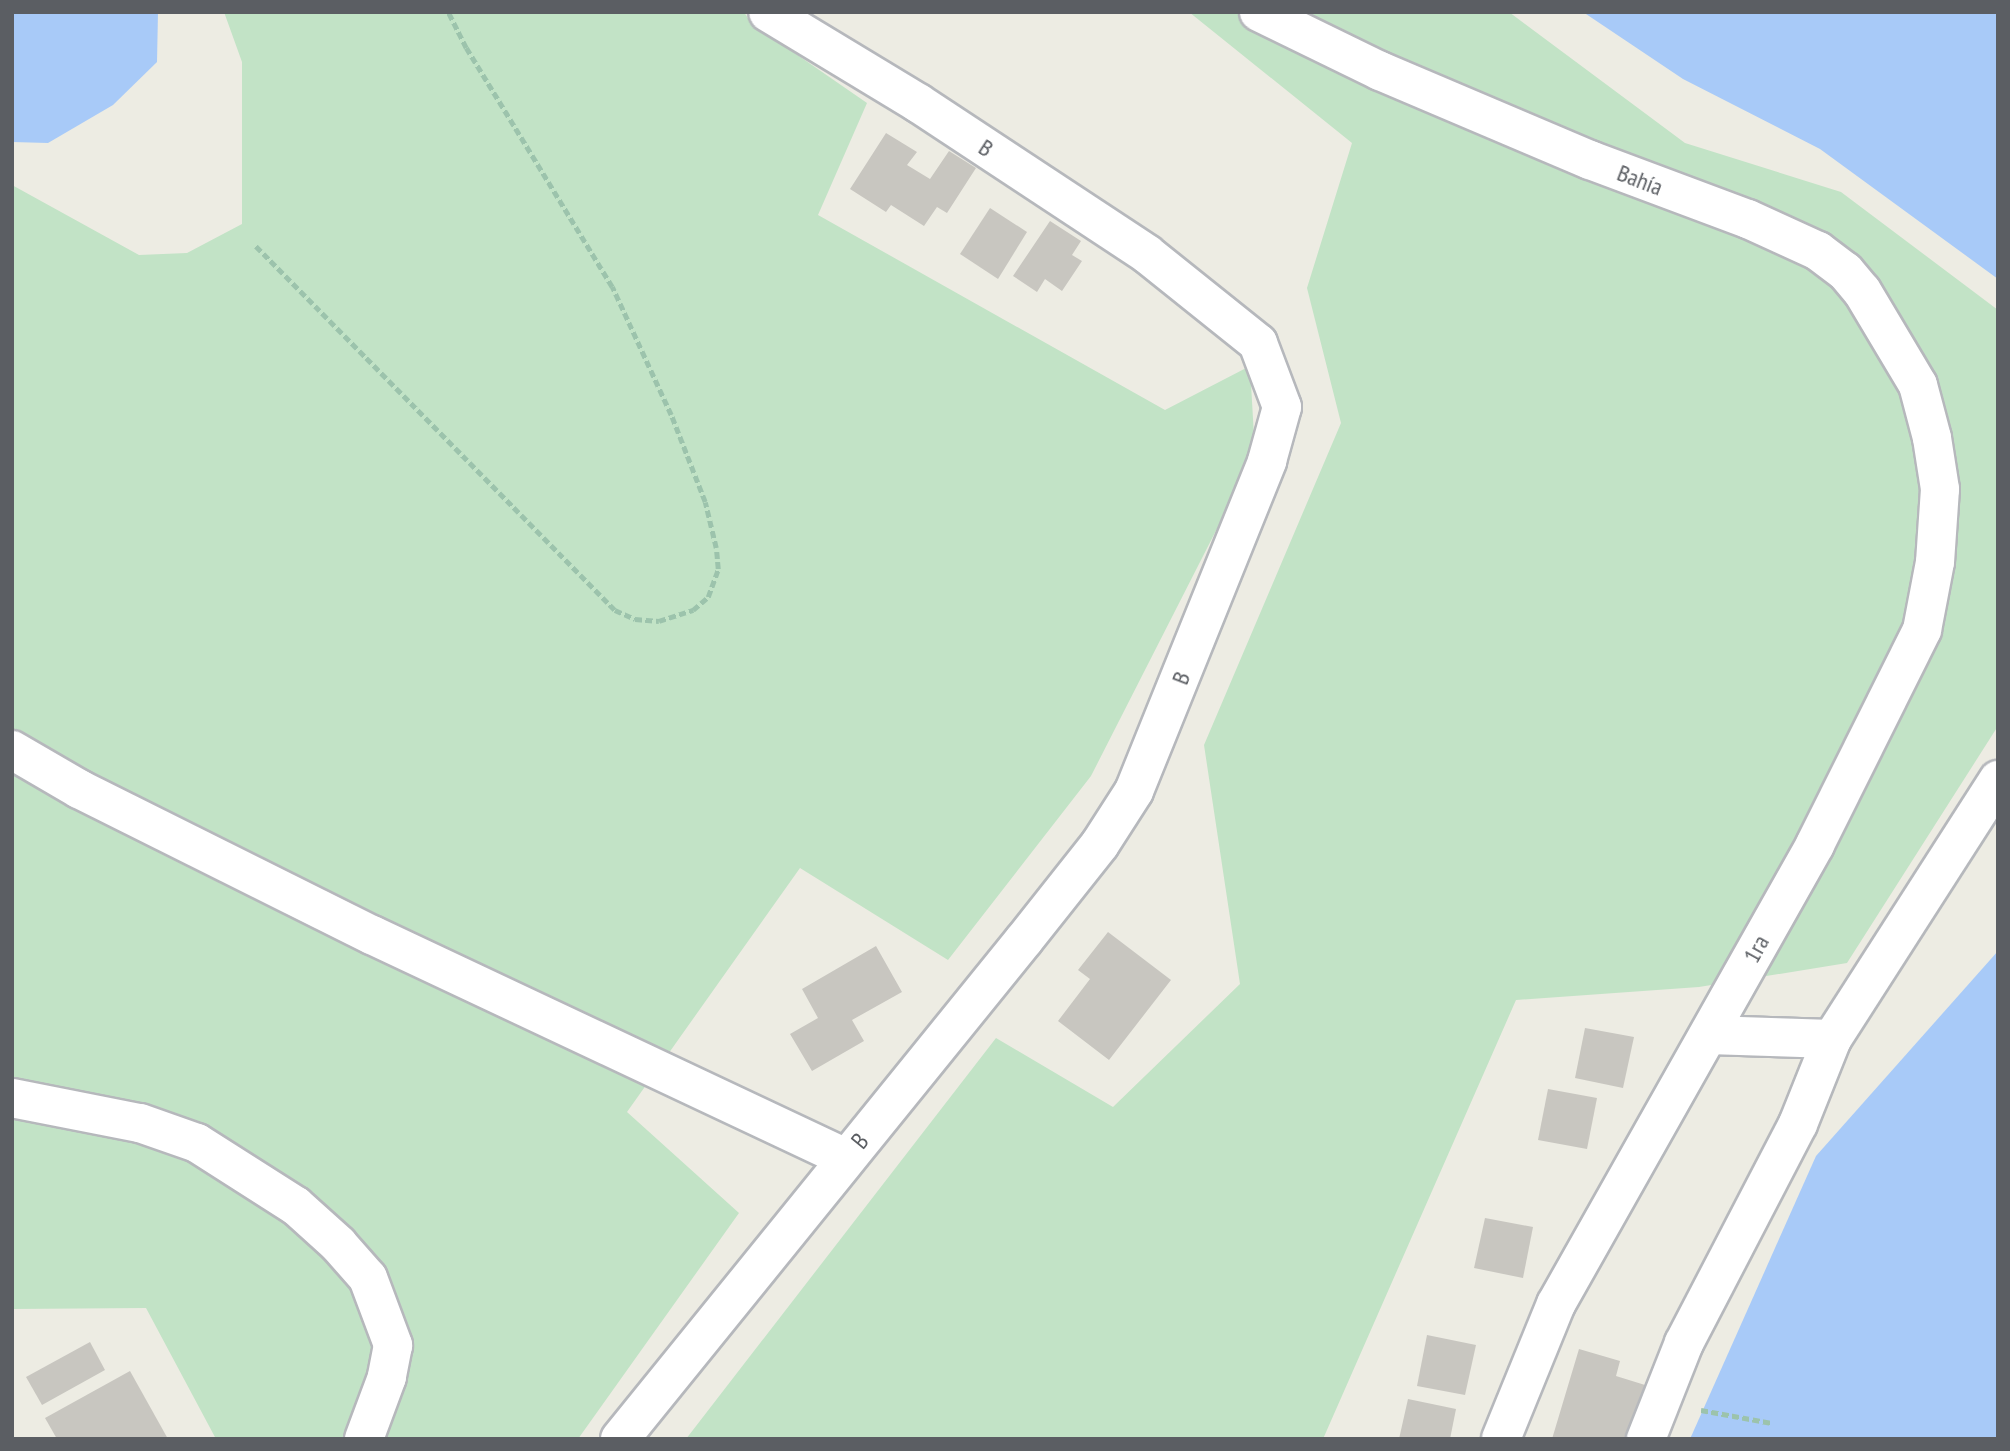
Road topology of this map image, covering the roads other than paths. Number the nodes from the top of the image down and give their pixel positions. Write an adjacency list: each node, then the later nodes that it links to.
1 (768, 12): 9 (street, B)
2 (1259, 12): 3 (street, Bahía)
3 (1932, 438): 6 (street, 1ra)
4 (12, 750): 9 (street)
5 (1998, 780): 7 (street)
6 (1709, 1035): 7 (street); 12 (street, 1ra)
7 (1832, 1039): 13 (street)
8 (12, 1098): 10 (street)
9 (846, 1158): 11 (street, B)
10 (364, 1439)
11 (620, 1439)
12 (1501, 1439)
13 (1646, 1439)

